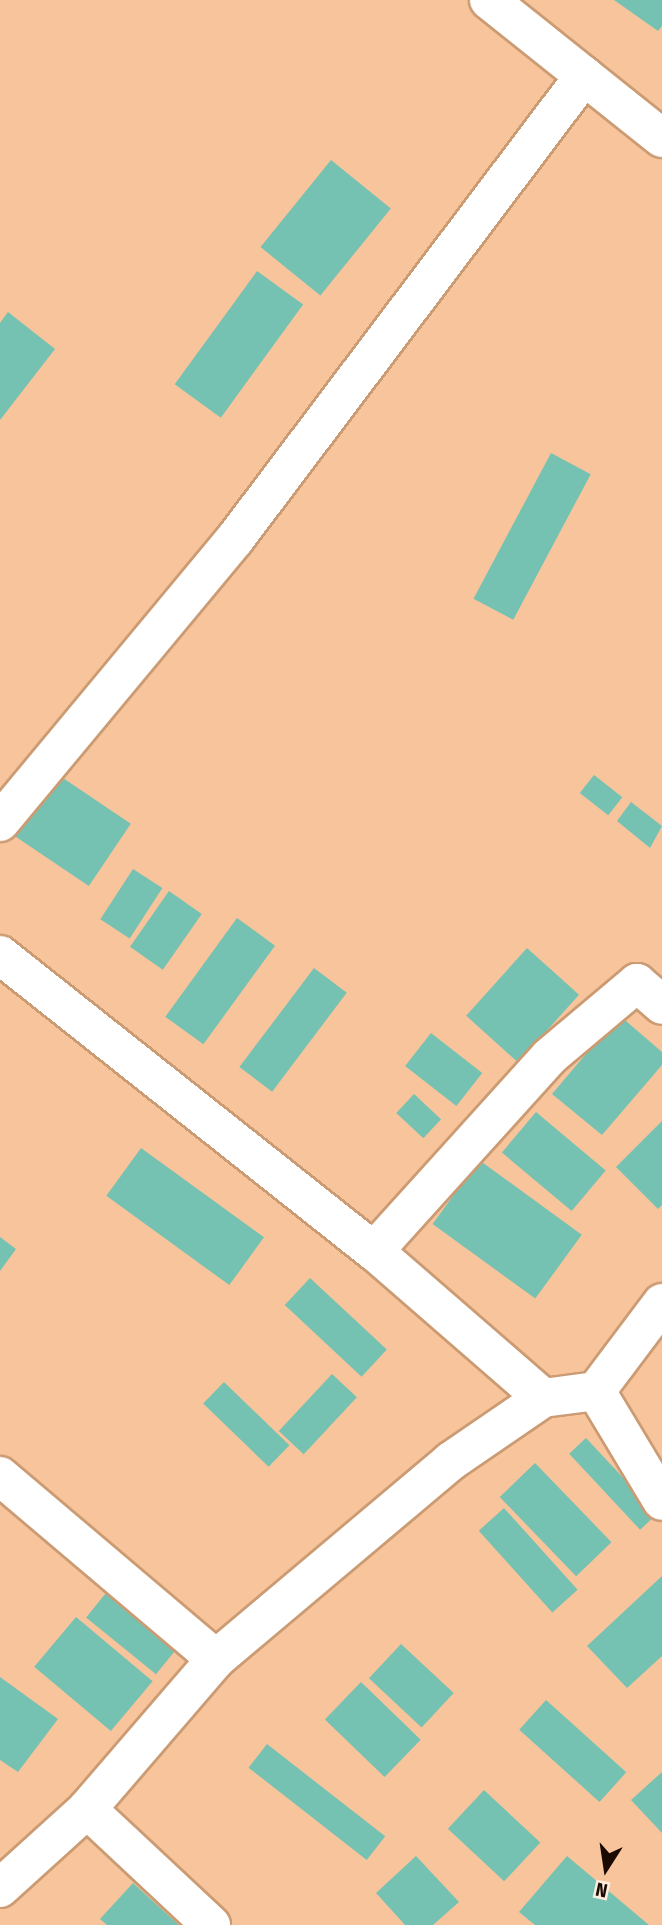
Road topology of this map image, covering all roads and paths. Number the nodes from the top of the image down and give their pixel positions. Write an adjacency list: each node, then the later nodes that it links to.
1 (489, 0): 2 (street)
2 (584, 76): 3 (street); 4 (street)
3 (662, 138)
4 (0, 822)
5 (0, 955): 7 (street)
6 (662, 1005): 7 (street)
7 (374, 1251): 10 (street)
8 (662, 1303): 9 (street)
9 (596, 1391): 10 (street); 12 (street)
10 (543, 1398): 13 (street)
11 (0, 1475): 13 (street)
12 (662, 1501)
13 (216, 1659): 14 (street)
14 (86, 1809): 15 (street); 16 (street)
15 (0, 1888)
16 (211, 1925)

